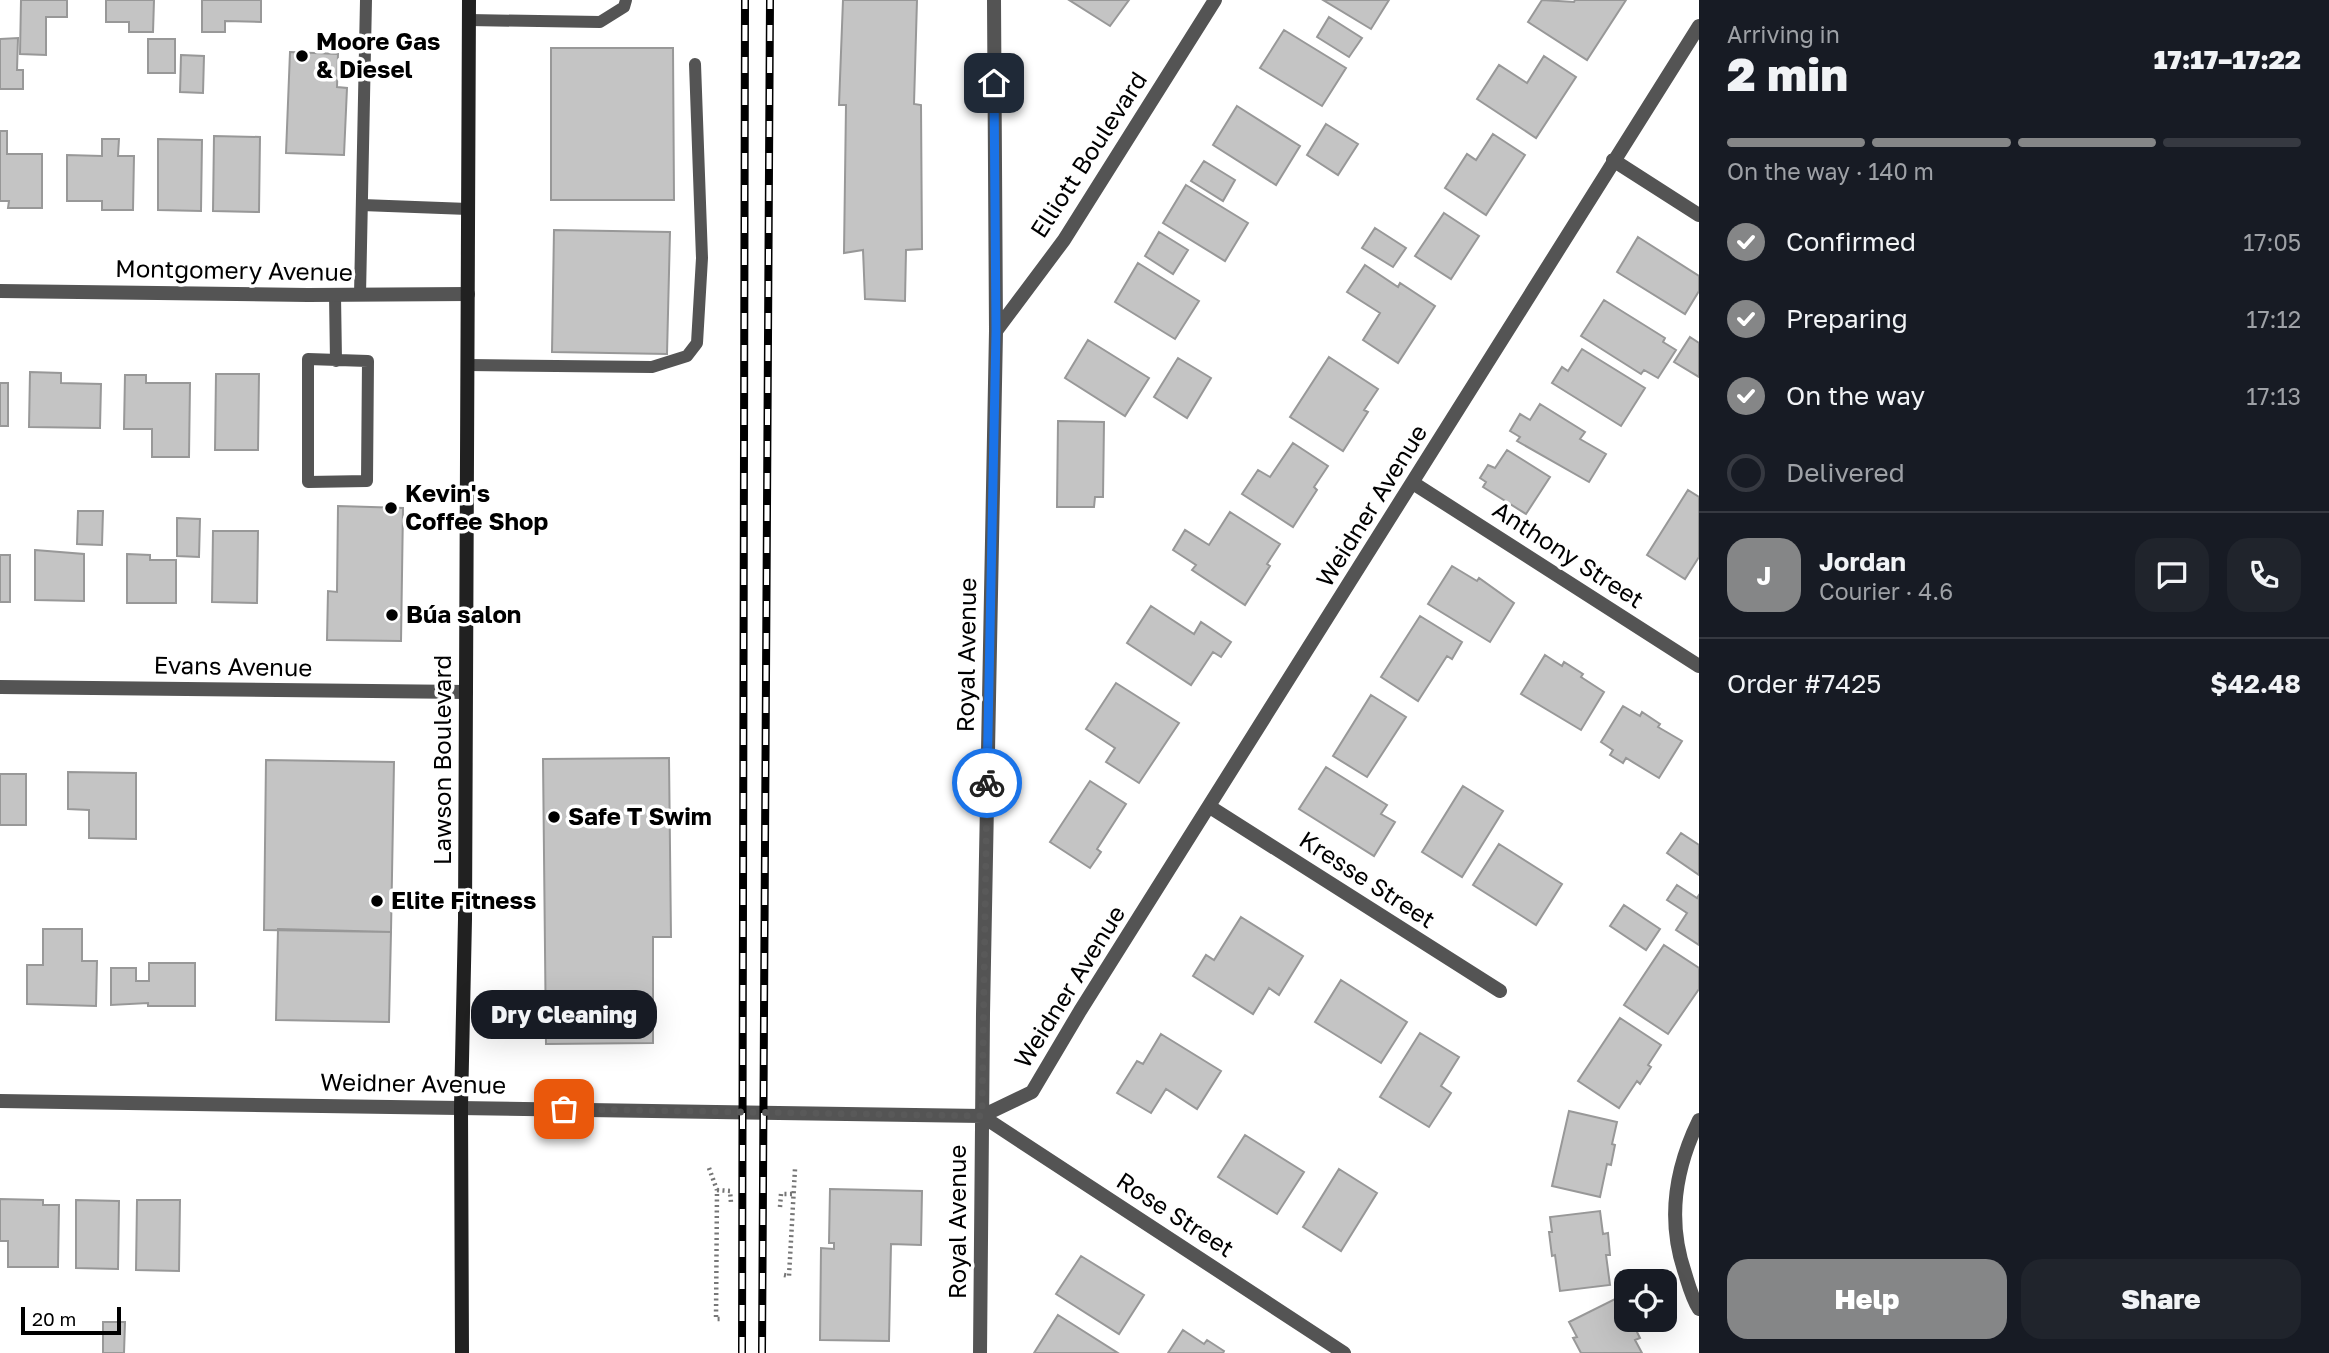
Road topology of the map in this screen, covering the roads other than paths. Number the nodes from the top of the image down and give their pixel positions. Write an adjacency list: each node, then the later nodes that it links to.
1 (366, 0): 10 (lane)
2 (469, 0): 6 (main road, Lawson Boulevard)
3 (626, 0): 6 (lane)
4 (994, 0): 17 (street, Royal Avenue)
5 (1215, 0): 17 (street, Elliott Boulevard)
6 (470, 20): 11 (main road, Lawson Boulevard)
7 (1699, 26): 9 (street, Weidner Avenue)
8 (695, 64): 19 (lane)
9 (1614, 160): 12 (street); 20 (street, Weidner Avenue)
10 (362, 205): 11 (lane); 16 (lane)
11 (468, 209): 14 (main road, Lawson Boulevard)
12 (1699, 215)
13 (0, 291): 15 (street, Montgomery Avenue)
14 (468, 294): 16 (street, Montgomery Avenue); 19 (main road, Lawson Boulevard)
15 (335, 295): 16 (street, Montgomery Avenue); 18 (lane)
16 (360, 295)
17 (996, 331): 28 (street, Royal Avenue)
18 (336, 361): 18 (lane)
19 (468, 365): 23 (main road, Lawson Boulevard)
20 (1413, 484): 21 (street, Anthony Street); 24 (street, Weidner Avenue)
21 (1699, 666)
22 (0, 687): 23 (street, Evans Avenue)
23 (466, 692): 27 (main road, Lawson Boulevard)
24 (1210, 807): 25 (street, Kresse Street); 28 (street, Weidner Avenue)
25 (1500, 991)
26 (0, 1101): 27 (street, Weidner Avenue)
27 (461, 1107): 28 (street, Weidner Avenue); 31 (main road, Lawson Boulevard)
28 (982, 1116): 32 (street, Royal Avenue); 33 (street, Rose Street)
29 (1699, 1120): 30 (street)
30 (1699, 1309)
31 (462, 1353)
32 (980, 1353)
33 (1344, 1353)

